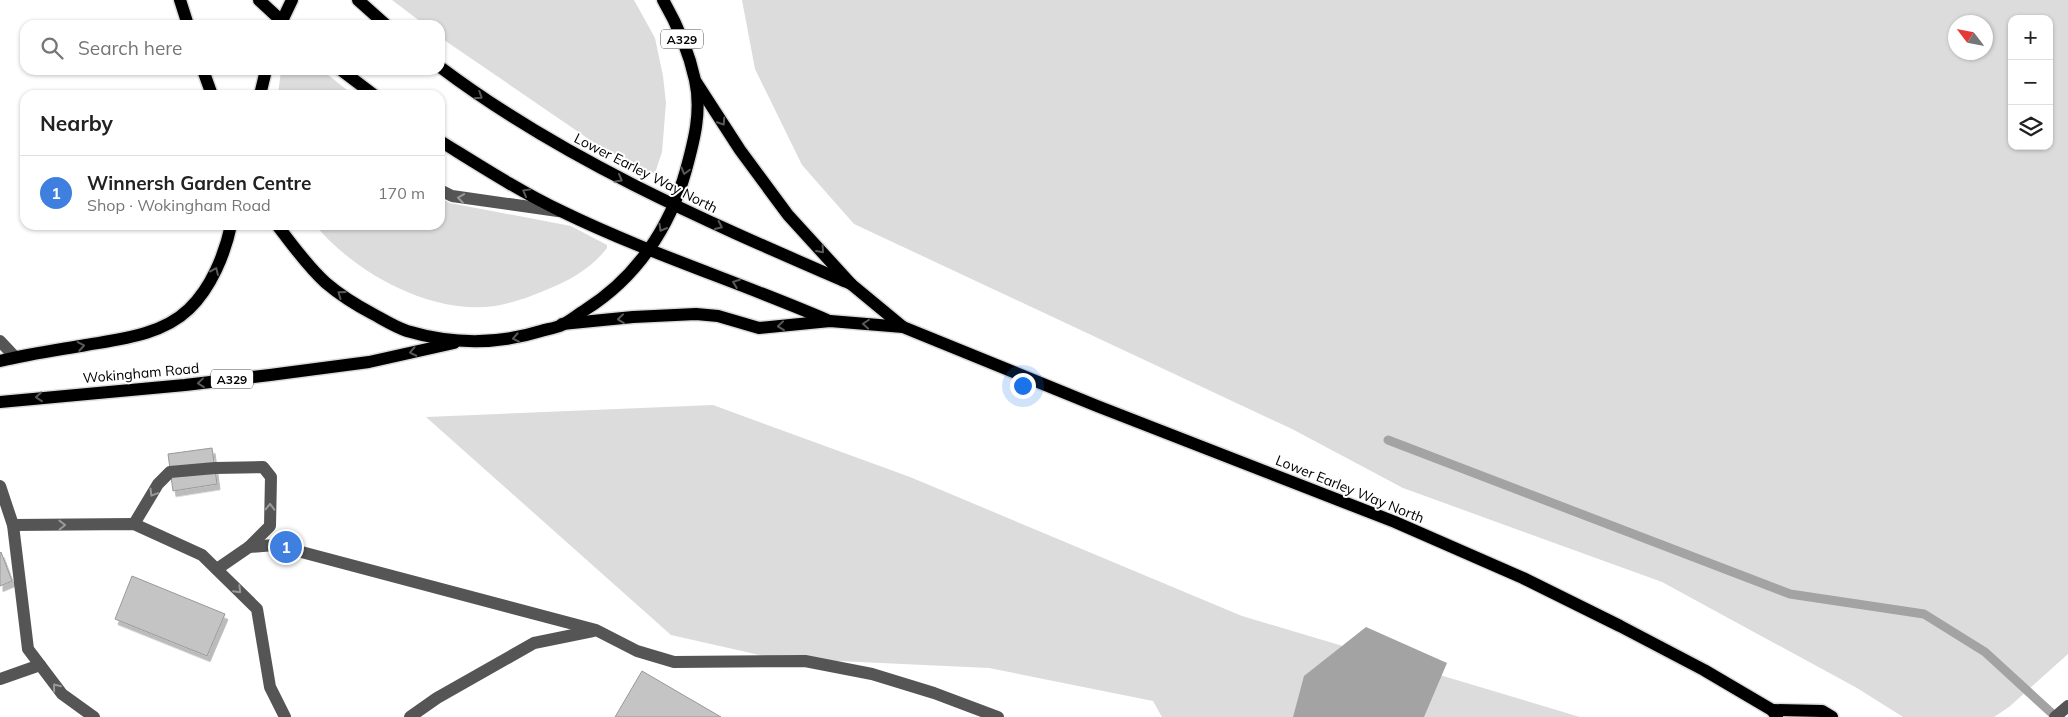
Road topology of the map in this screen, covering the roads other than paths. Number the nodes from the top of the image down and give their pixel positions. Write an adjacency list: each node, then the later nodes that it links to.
1 (180, 0): 6 (main road)
2 (259, 0): 7 (main road)
3 (292, 0): 8 (main road)
4 (358, 0): 9 (main road)
5 (663, 0): 14 (main road, A329)
6 (186, 20)
7 (278, 20)
8 (284, 20)
9 (380, 20)
10 (445, 71): 20 (main road, Lower Earley Way North, one-way to 20)
11 (205, 75): 15 (main road)
12 (265, 75): 16 (main road)
13 (347, 75): 17 (main road)
14 (696, 81): 20 (main road, A329, one-way to 20); 25 (main road, Lower Earley Way North, one-way to 25)
15 (210, 90)
16 (261, 90)
17 (366, 90)
18 (445, 143): 21 (main road, Lower Earley Way North, one-way to 18)
19 (445, 192): 21 (street, one-way to 19)
20 (674, 206): 24 (main road, A329, one-way to 24); 25 (main road, Lower Earley Way North, one-way to 25)
21 (561, 211): 24 (main road, Lower Earley Way North)
22 (229, 230): 31 (main road, one-way to 22)
23 (281, 230): 30 (main road, A329, one-way to 23)
24 (649, 250): 26 (main road, Lower Earley Way North, one-way to 24); 27 (main road, A329)
25 (851, 284): 28 (main road, Lower Earley Way North)
26 (830, 321): 27 (main road, Lower Earley Way North, one-way to 27); 28 (main road, Lower Earley Way North, one-way to 26)
27 (562, 324): 30 (main road, A329, one-way to 30)
28 (903, 327): 43 (main road, Lower Earley Way North)
29 (0, 341): 31 (street)
30 (461, 342): 33 (main road, Wokingham Road / A329, one-way to 33)
31 (15, 357): 32 (main road)
32 (0, 361)
33 (0, 402)
34 (0, 486): 36 (street)
35 (134, 524): 36 (street, one-way to 35); 37 (street, one-way to 35); 38 (street)
36 (13, 525): 40 (street)
37 (249, 547): 38 (street); 39 (street)
38 (217, 569): 45 (street, one-way to 45)
39 (596, 630): 46 (street); 47 (street)
40 (40, 665): 41 (street); 44 (street, one-way to 40)
41 (0, 679)
42 (2068, 706): 49 (street)
43 (1774, 714): 48 (main road, Lower Earley Way North)
44 (94, 717)
45 (285, 717)
46 (410, 717)
47 (998, 717)
48 (1832, 717)
49 (2056, 717)

